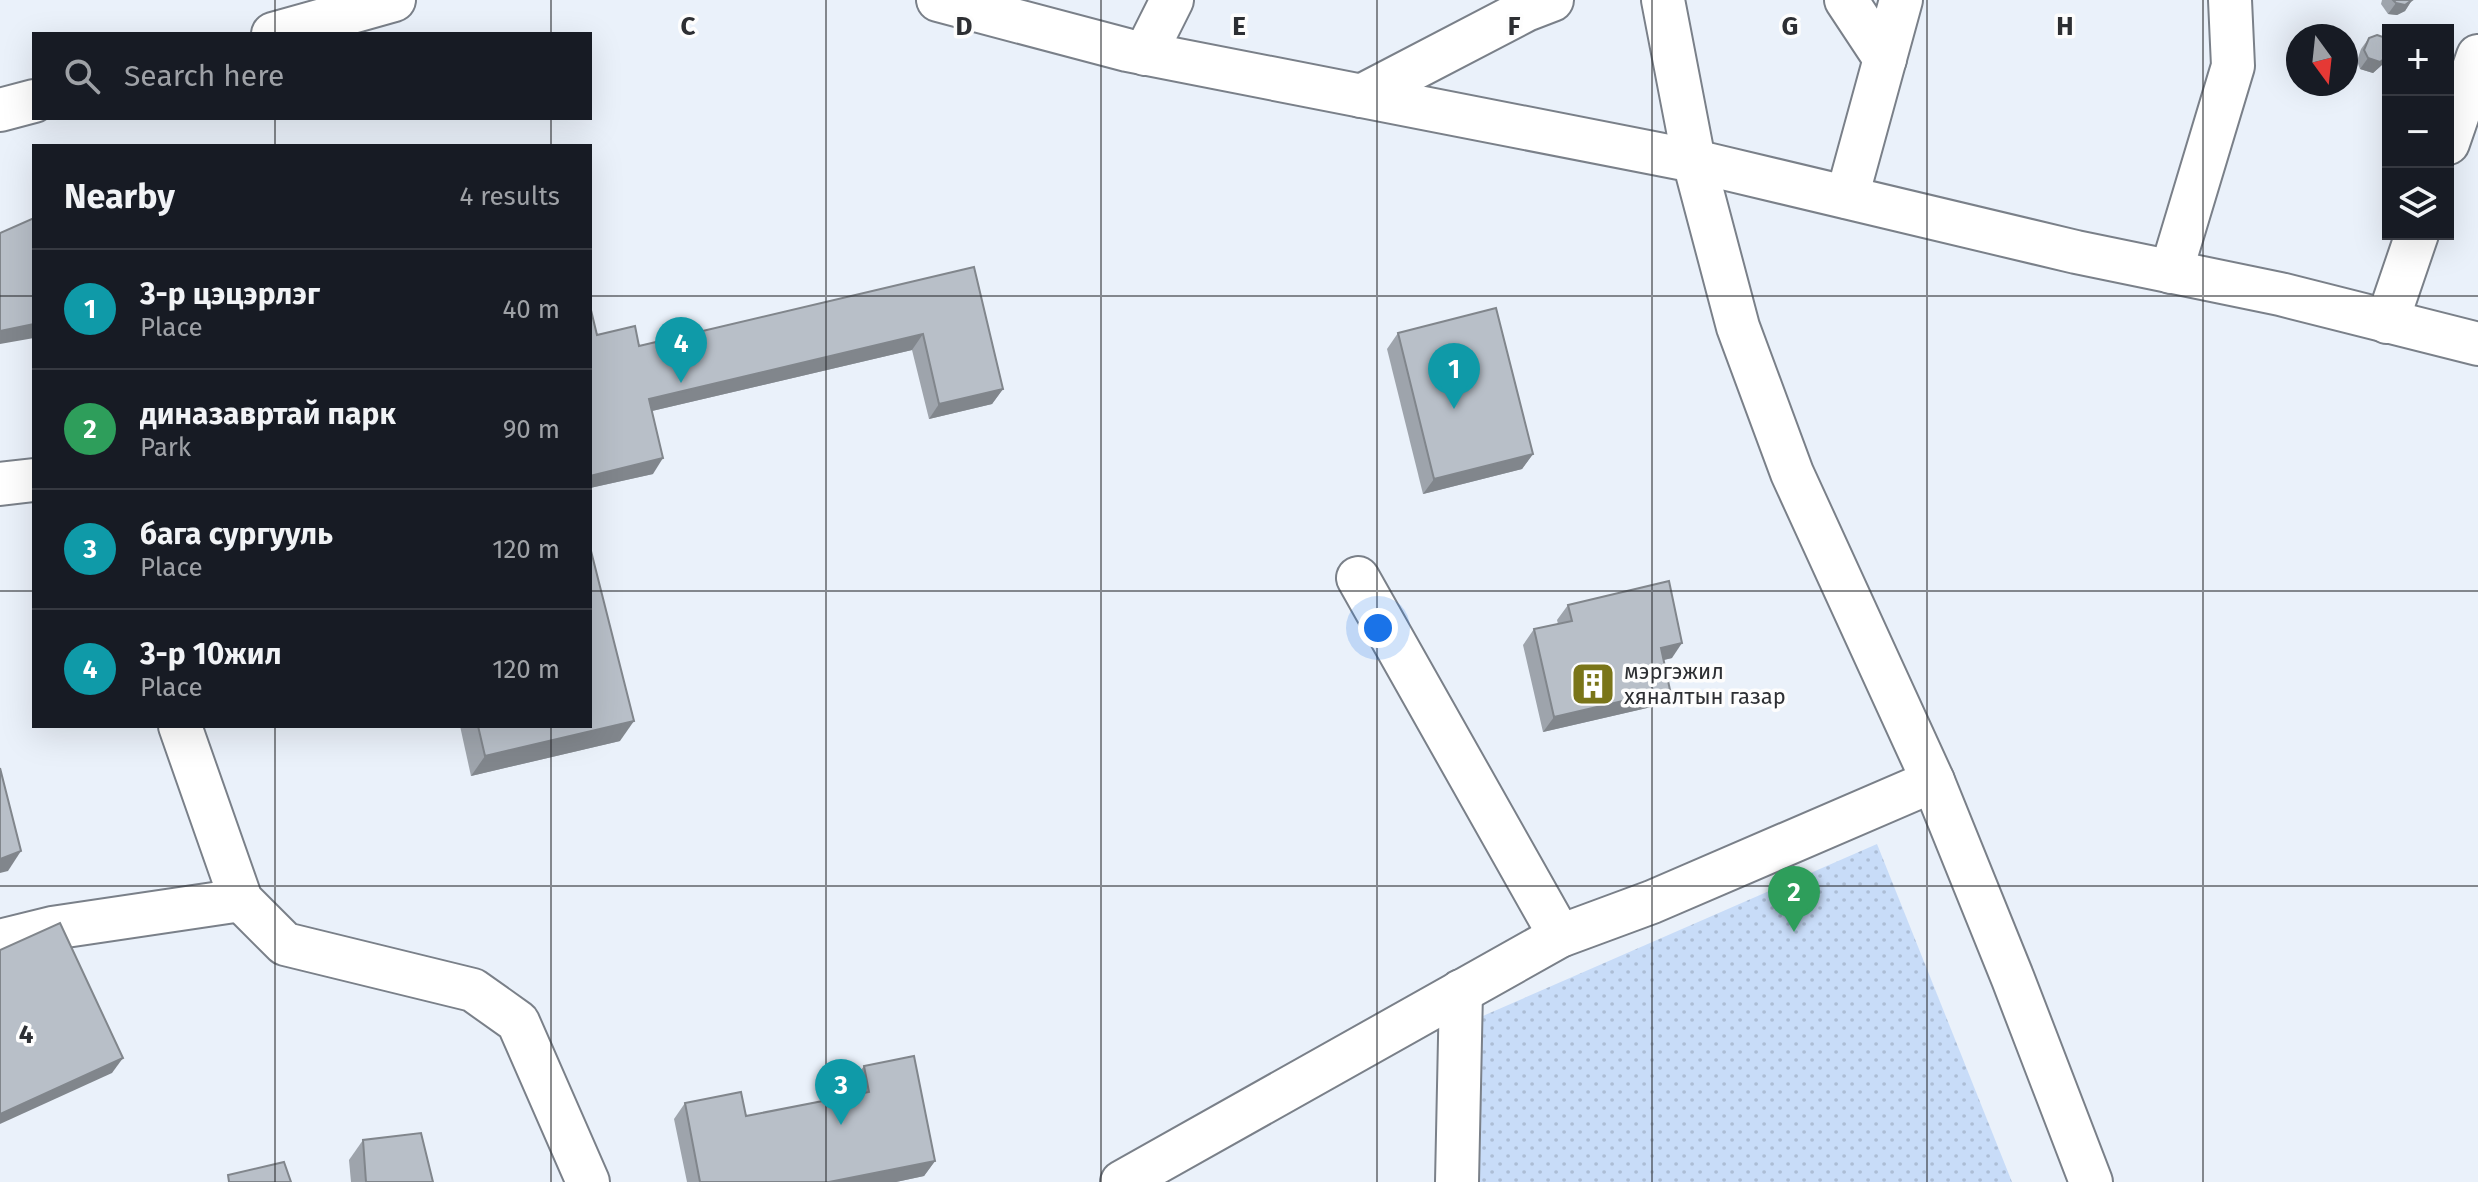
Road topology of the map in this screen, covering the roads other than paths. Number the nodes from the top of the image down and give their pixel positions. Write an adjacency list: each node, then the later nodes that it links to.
1 (394, 0): 9 (street)
2 (938, 0): 11 (street)
3 (1172, 0): 11 (street)
4 (1552, 0): 14 (street)
5 (1663, 0): 18 (street)
6 (1846, 0): 13 (street)
7 (1901, 0): 13 (street)
8 (2230, 0): 21 (street)
9 (336, 8): 10 (street)
10 (278, 32)
11 (1145, 54): 14 (street)
12 (2478, 56): 17 (street)
13 (1885, 59): 19 (street)
14 (1361, 96): 18 (street)
15 (32, 102): 16 (street)
16 (0, 110)
17 (2454, 126)
18 (1694, 161): 19 (street); 28 (street)
19 (1847, 197): 21 (street)
20 (2415, 240): 22 (street)
21 (2171, 272): 22 (street)
22 (2387, 322): 23 (street)
23 (2478, 344)
24 (32, 480): 25 (street)
25 (0, 484)
26 (1358, 578): 30 (street)
27 (181, 728): 29 (street)
28 (1933, 781): 30 (street); 36 (street)
29 (241, 900): 31 (street); 33 (street)
30 (1560, 936): 32 (street)
31 (0, 941)
32 (1461, 991): 34 (street); 35 (street)
33 (588, 1182)
34 (1122, 1182)
35 (1457, 1182)
36 (2091, 1182)

